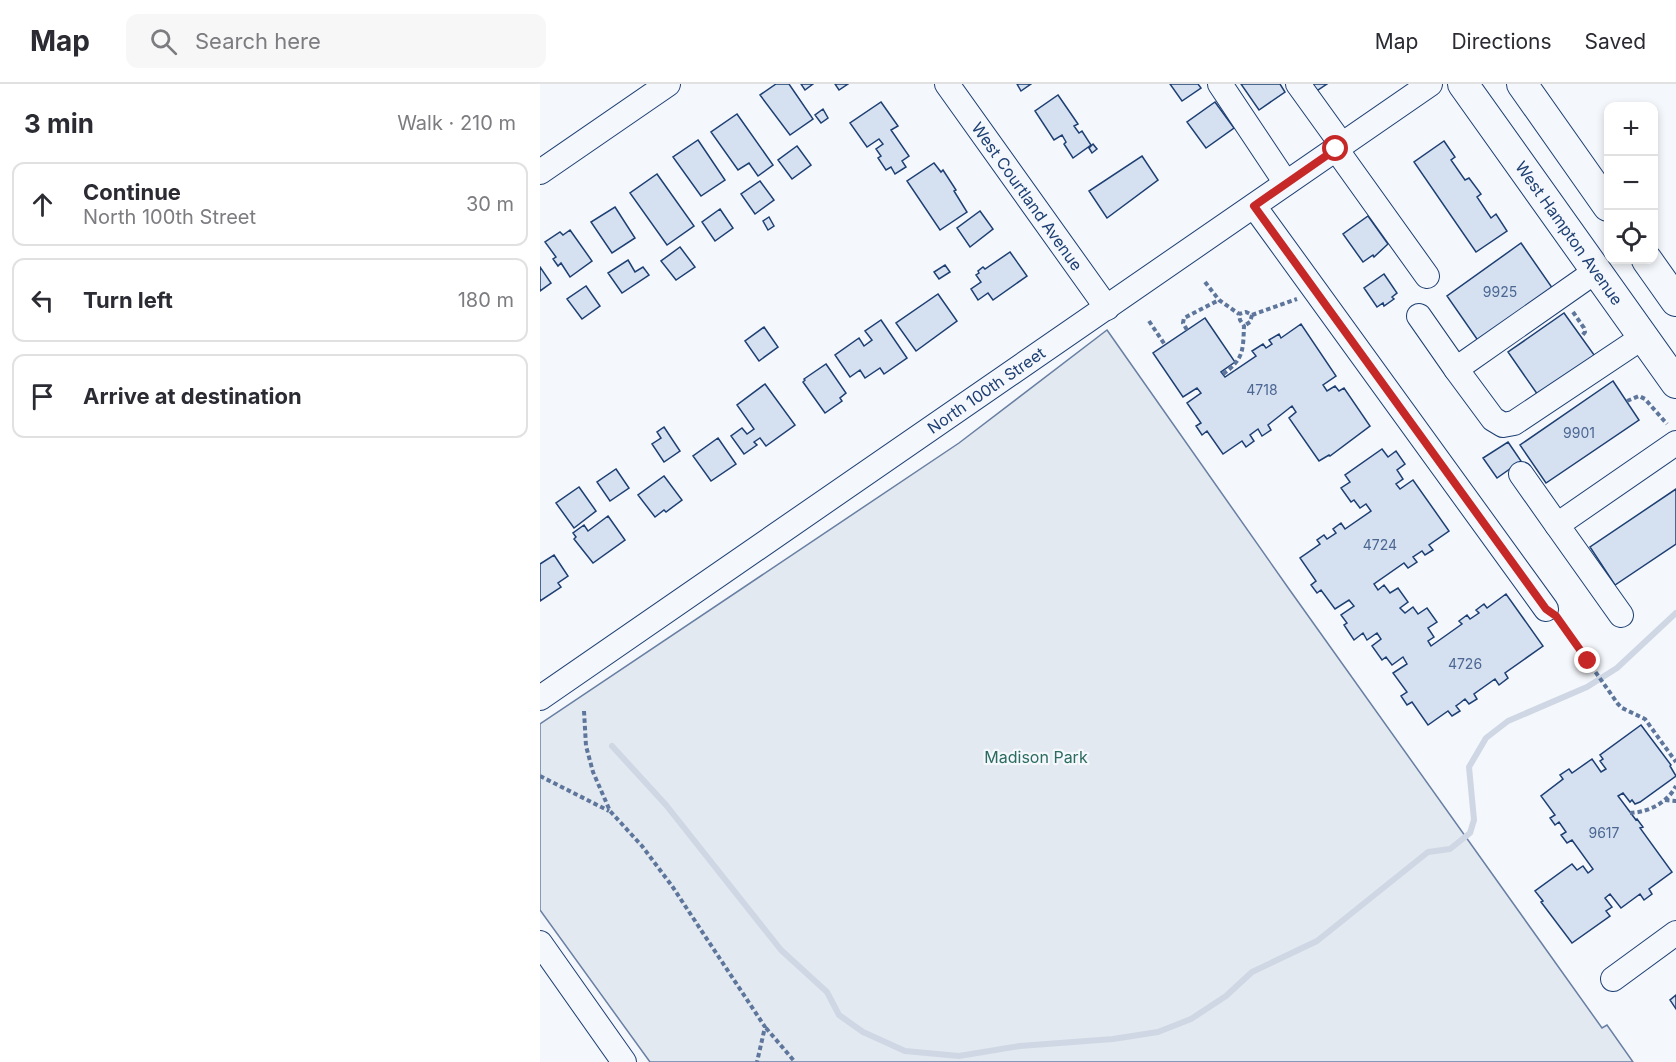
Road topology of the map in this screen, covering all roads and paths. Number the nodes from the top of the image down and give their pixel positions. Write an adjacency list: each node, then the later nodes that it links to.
1 (668, 84): 9 (street)
2 (947, 84): 21 (street, West Courtland Avenue)
3 (1220, 84): 10 (street)
4 (1298, 84): 8 (street)
5 (1430, 84): 8 (street, North 100th Street)
6 (1463, 84): 14 (main road, West Hampton Avenue)
7 (1522, 84): 11 (main road)
8 (1339, 147): 10 (street, North 100th Street); 15 (street)
9 (540, 172)
10 (1286, 183): 12 (street, North 100th Street)
11 (1604, 200)
12 (1254, 206): 17 (street); 21 (street, North 100th Street)
13 (1650, 264): 19 (main road)
14 (1596, 271): 29 (main road, West Hampton Avenue); 31 (street)
15 (1428, 276)
16 (1205, 282): 18 (path)
17 (1315, 290): 23 (path); 38 (street)
18 (1219, 300): 22 (path); 27 (path)
19 (1676, 301)
20 (1569, 307): 28 (path)
21 (1107, 308): 40 (street, North 100th Street)
22 (1239, 314): 23 (path); 26 (path)
23 (1252, 315): 26 (path)
24 (1419, 316): 31 (street)
25 (1149, 321): 30 (path)
26 (1244, 326): 32 (path)
27 (1187, 330)
28 (1581, 336)
29 (1643, 337): 31 (street); 33 (main road, West Hampton Avenue)
30 (1166, 345)
31 (1456, 369)
32 (1223, 374)
33 (1676, 383)
34 (1627, 401): 35 (path)
35 (1672, 434): 37 (street)
36 (1521, 474): 37 (street)
37 (1557, 525): 39 (street)
38 (1546, 609): 42 (path)
39 (1621, 615)
40 (540, 698)
41 (584, 711): 46 (path)
42 (1676, 762)
43 (540, 776): 46 (path)
44 (1676, 795): 45 (path); 45 (path)
45 (1665, 800): 47 (path)
46 (610, 811): 51 (path)
47 (1630, 813)
48 (1676, 933): 50 (street)
49 (540, 944): 52 (street)
50 (1613, 979)
51 (765, 1028): 53 (path); 54 (path)
52 (624, 1062)
53 (757, 1062)
54 (795, 1062)

